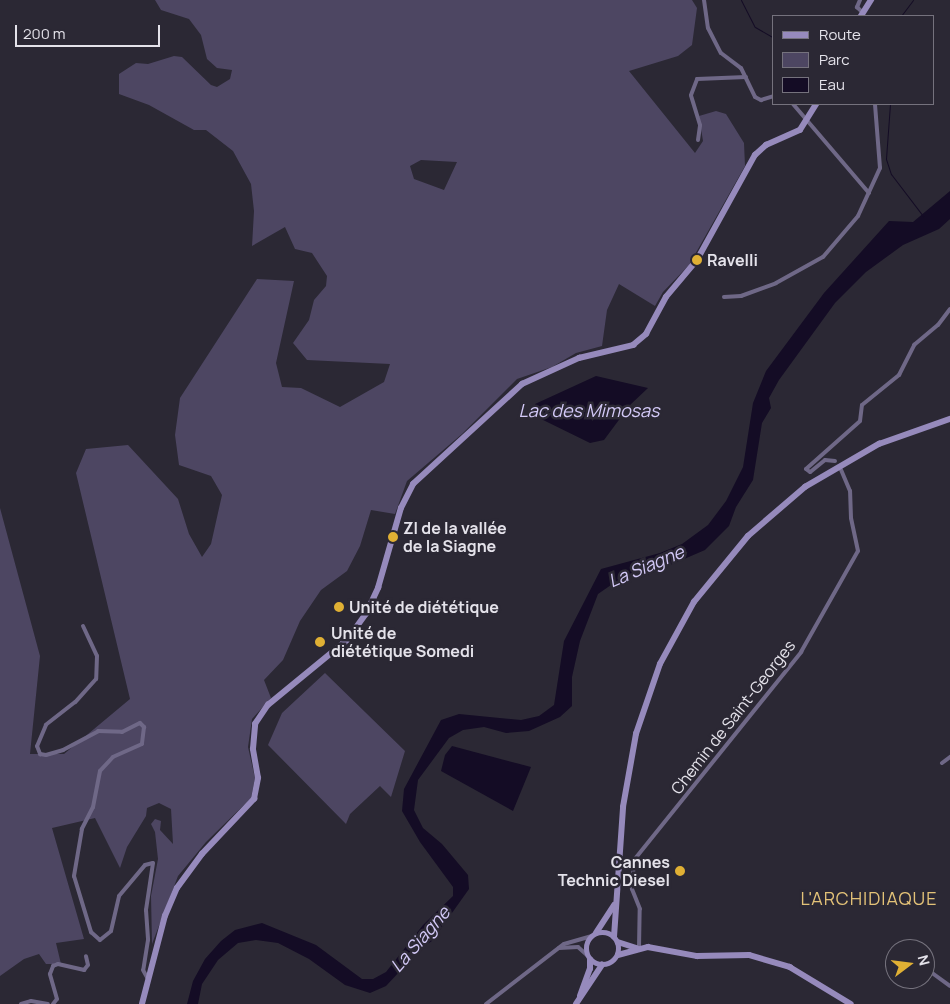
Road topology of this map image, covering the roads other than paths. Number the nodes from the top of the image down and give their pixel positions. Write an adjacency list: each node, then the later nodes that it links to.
1 (704, 0): 5 (street)
2 (860, 0): 4 (street)
3 (871, 0): 4 (main road)
4 (862, 14)
5 (746, 76): 6 (street); 11 (street)
6 (772, 97)
7 (794, 105): 10 (street)
8 (816, 105): 10 (main road)
9 (874, 105): 12 (street)
10 (809, 120): 12 (street); 31 (main road)
11 (698, 140)
12 (869, 193): 13 (street)
13 (724, 296)
14 (950, 309): 16 (street)
15 (950, 419): 21 (main road)
16 (835, 460)
17 (841, 470): 25 (street, Chemin de Saint-Georges)
18 (83, 626): 31 (street)
19 (950, 757): 20 (street)
20 (942, 764)
21 (617, 894): 22 (main road); 23 (main road)
22 (594, 935): 23 (main road); 24 (street); 28 (main road)
23 (616, 940): 25 (main road); 26 (main road)
24 (559, 948): 28 (street); 38 (street)
25 (638, 948): 26 (main road); 39 (main road)
26 (618, 955): 29 (main road)
27 (86, 956): 36 (street)
28 (589, 957): 29 (main road); 33 (main road)
29 (602, 965): 33 (main road)
30 (935, 975): 32 (street)
31 (148, 980): 37 (main road)
32 (950, 986)
33 (577, 1003)
34 (21, 1004): 35 (street)
35 (48, 1004)
36 (53, 1004)
37 (142, 1004)
38 (486, 1004)
39 (851, 1004)

